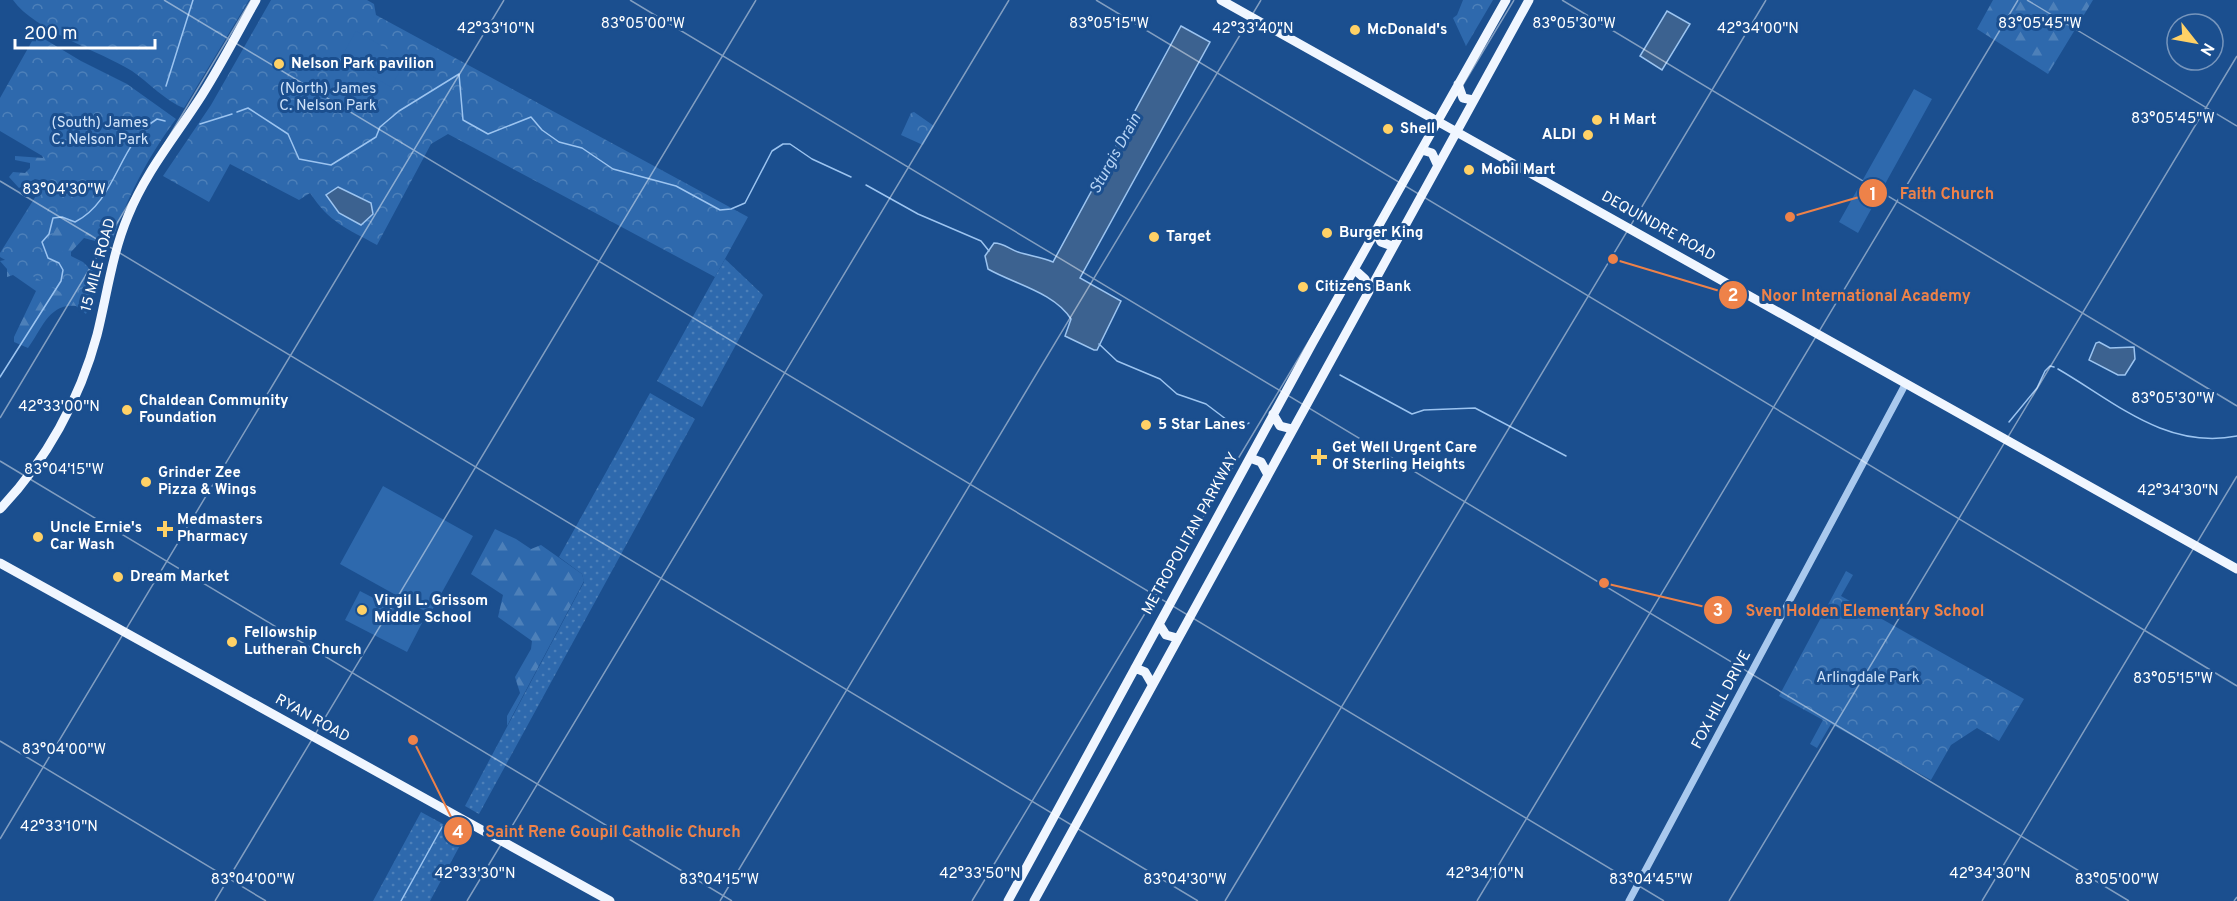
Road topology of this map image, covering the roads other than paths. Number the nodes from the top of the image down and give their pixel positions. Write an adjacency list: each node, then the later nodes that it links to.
1 (256, 0): 20 (main road, 15 MILE ROAD)
2 (1221, 0): 7 (main road, DEQUINDRE ROAD)
3 (1506, 0): 5 (main road, METROPOLITAN PARKWAY)
4 (1529, 0): 6 (main road)
5 (1458, 84): 6 (main road); 7 (main road, METROPOLITAN PARKWAY)
6 (1473, 100): 8 (main road)
7 (1438, 121): 8 (main road, DEQUINDRE ROAD); 9 (main road, METROPOLITAN PARKWAY)
8 (1456, 131): 10 (main road); 15 (main road, DEQUINDRE ROAD)
9 (1422, 150): 10 (main road); 11 (main road, METROPOLITAN PARKWAY)
10 (1437, 164): 12 (main road)
11 (1375, 230): 12 (main road); 13 (main road, METROPOLITAN PARKWAY)
12 (1392, 246): 14 (main road)
13 (1354, 269): 14 (main road); 16 (main road, METROPOLITAN PARKWAY)
14 (1369, 288): 17 (main road)
15 (1906, 383): 22 (main road, DEQUINDRE ROAD); 30 (street, FOX HILL DRIVE)
16 (1274, 414): 17 (main road); 18 (main road, METROPOLITAN PARKWAY)
17 (1292, 429): 19 (main road)
18 (1250, 458): 19 (main road); 23 (main road, METROPOLITAN PARKWAY)
19 (1267, 473): 24 (main road)
20 (0, 509)
21 (0, 563): 27 (main road, RYAN ROAD)
22 (2237, 569)
23 (1159, 624): 24 (main road); 25 (main road, METROPOLITAN PARKWAY)
24 (1177, 638): 26 (main road)
25 (1135, 668): 26 (main road); 28 (main road, METROPOLITAN PARKWAY)
26 (1152, 684): 29 (main road)
27 (610, 901)
28 (1008, 901)
29 (1034, 901)
30 (1629, 901)

